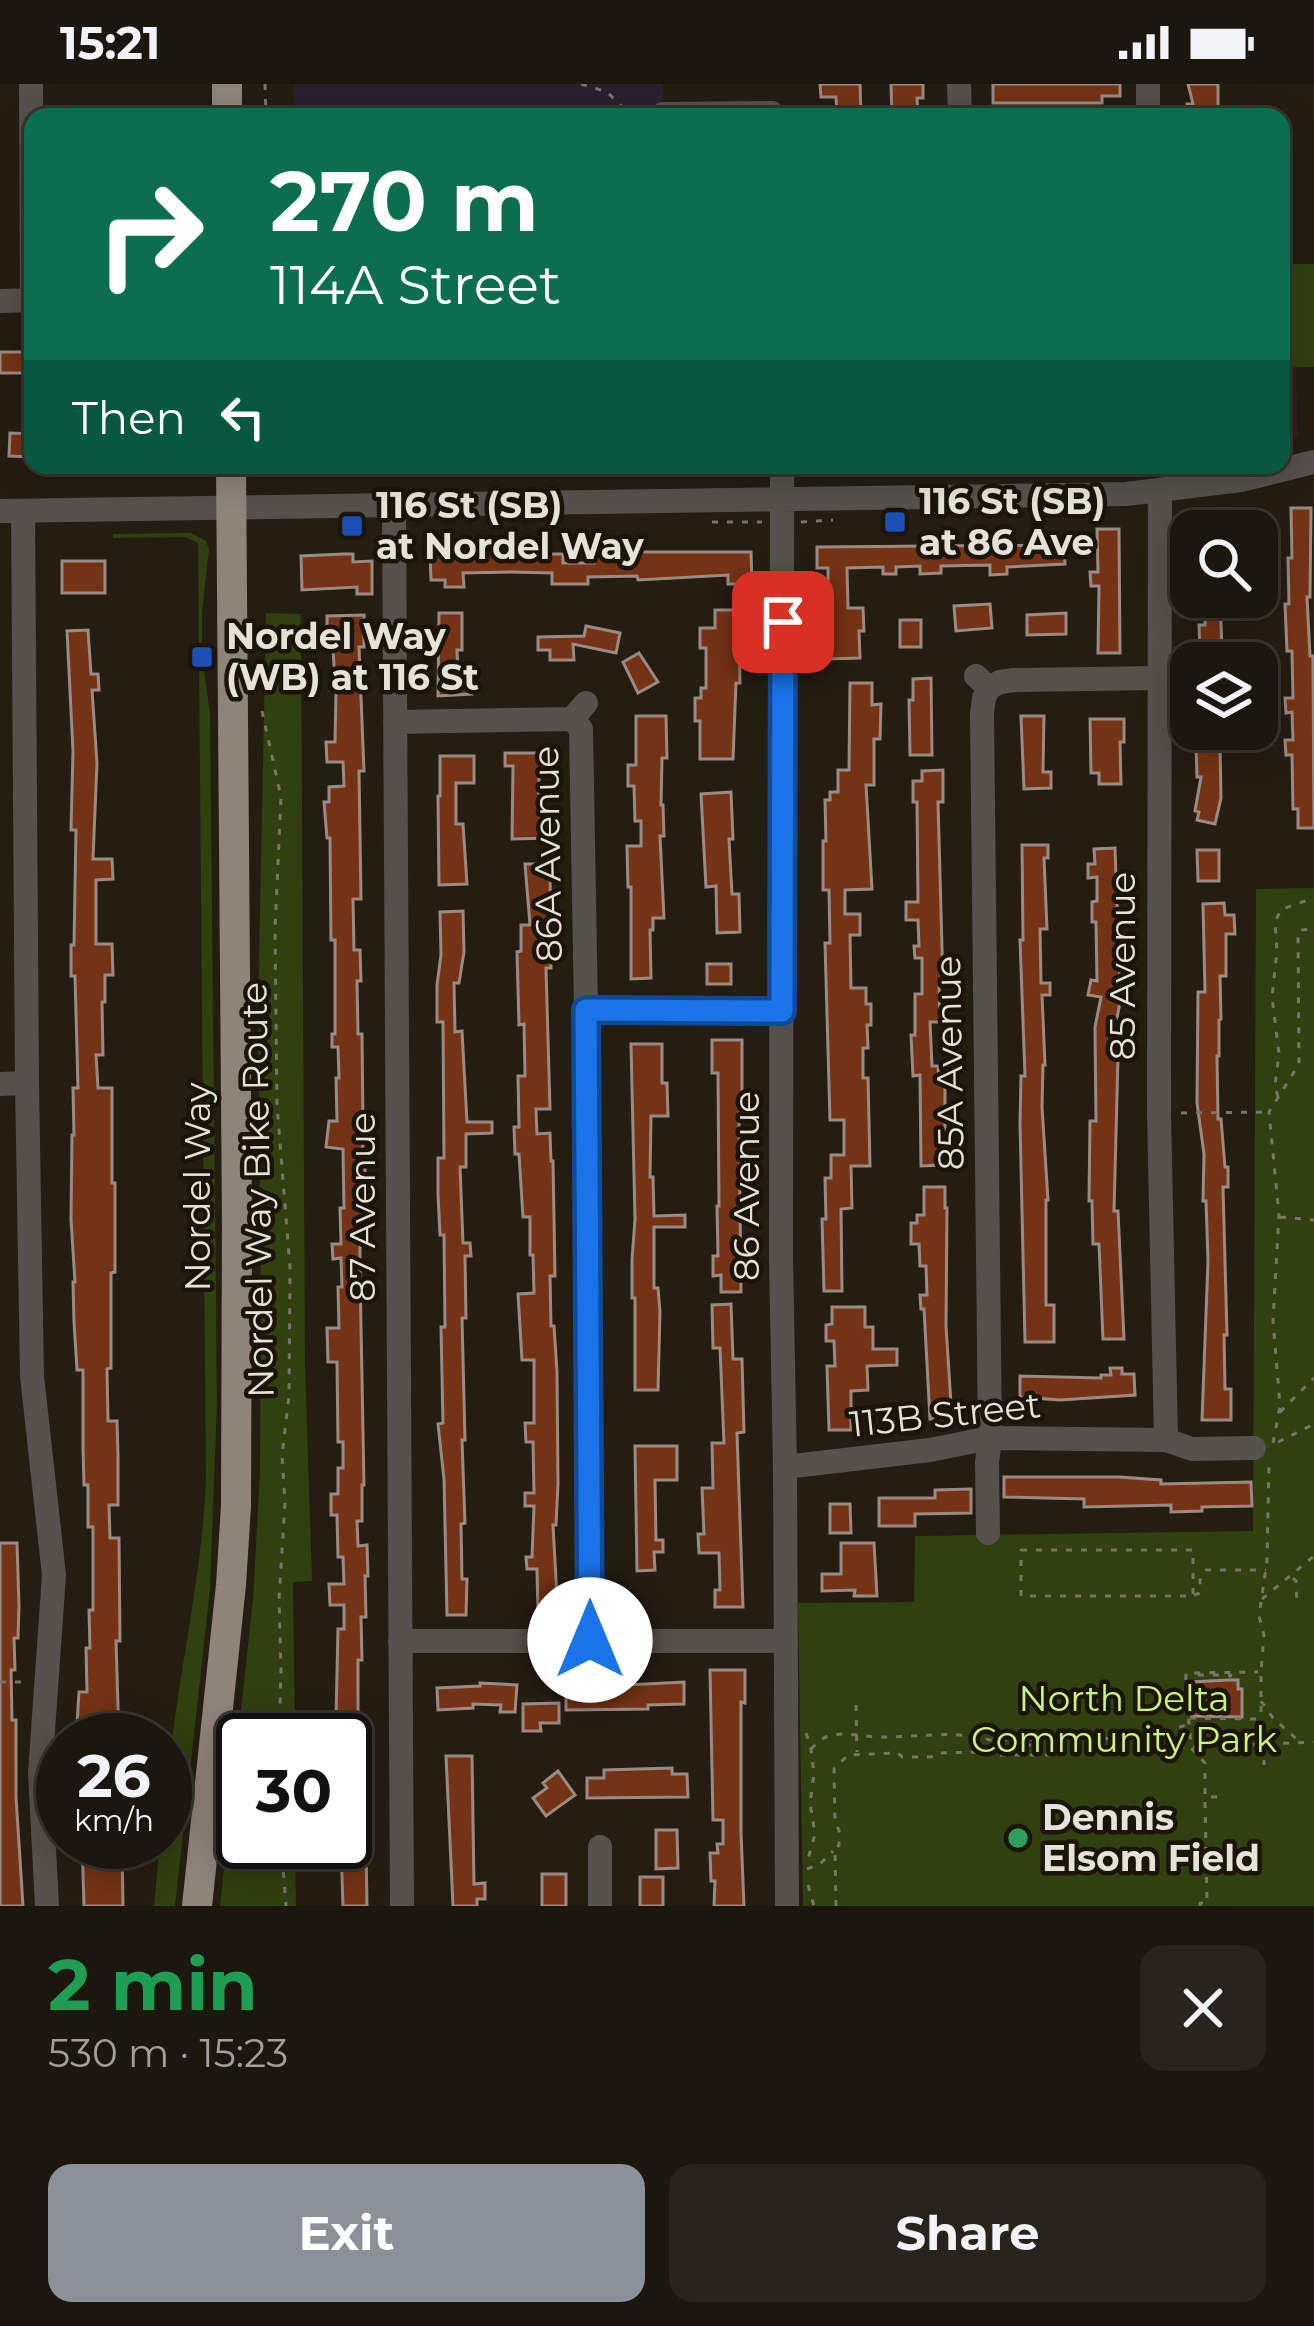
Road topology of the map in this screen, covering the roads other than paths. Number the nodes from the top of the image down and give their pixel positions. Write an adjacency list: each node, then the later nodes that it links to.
1 (231, 474): 7 (main road, Nordel Way)
2 (782, 474): 5 (street, 86 Avenue)
3 (1265, 474): 4 (street)
4 (1160, 491): 5 (street); 9 (street, 85 Avenue)
5 (782, 500): 6 (street); 12 (street, 86 Avenue)
6 (394, 507): 7 (street); 10 (street, 87 Avenue)
7 (232, 509): 8 (street); 25 (main road, Nordel Way)
8 (12, 511): 13 (street)
9 (1159, 678): 15 (street, 85A Avenue); 16 (street, 85 Avenue)
10 (395, 722): 11 (street, 86A Avenue); 21 (street, 87 Avenue)
11 (586, 1010): 12 (street); 20 (street, 86A Avenue)
12 (782, 1011): 18 (street, 86 Avenue)
13 (27, 1083): 14 (street); 24 (street)
14 (0, 1084)
15 (990, 1438): 16 (street, 113B Street); 18 (street, 113B Street); 19 (street, 85A Avenue)
16 (1166, 1440): 17 (street, 113B Street)
17 (1266, 1453)
18 (785, 1467): 22 (street, 86 Avenue)
19 (988, 1533)
20 (590, 1640): 21 (street); 22 (street)
21 (400, 1641): 26 (street, 87 Avenue)
22 (786, 1641): 28 (street, 86 Avenue)
23 (600, 1847): 27 (street)
24 (47, 1906)
25 (196, 1906)
26 (402, 1906)
27 (600, 1906)
28 (787, 1906)

